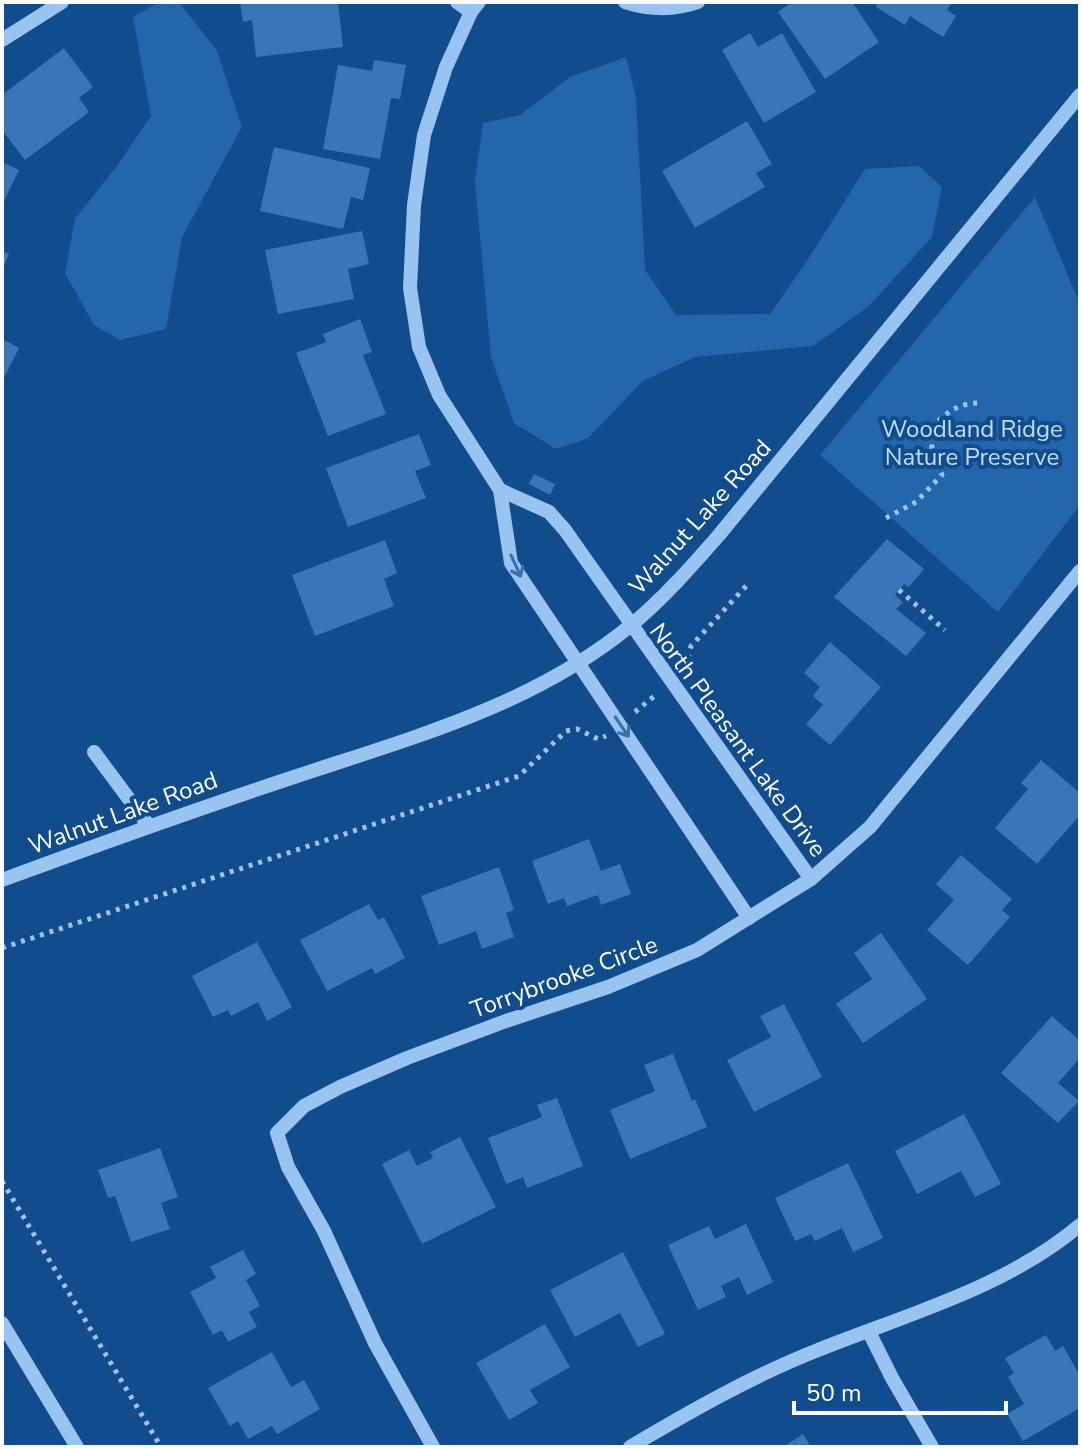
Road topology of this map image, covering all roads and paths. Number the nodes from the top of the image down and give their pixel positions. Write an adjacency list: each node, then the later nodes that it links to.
1 (62, 2): 6 (street)
2 (457, 2): 5 (street)
3 (625, 2): 4 (street)
4 (698, 2)
5 (475, 7): 9 (street)
6 (2, 40)
7 (1080, 95): 14 (street, Walnut Lake Road)
8 (980, 403): 10 (path)
9 (500, 490): 14 (street, North Pleasant Lake Drive); 16 (street, one-way to 16)
10 (886, 518)
11 (1080, 571): 21 (street, Torrybrooke Circle)
12 (748, 584): 17 (path)
13 (899, 590): 15 (path)
14 (630, 626): 16 (street, Walnut Lake Road); 17 (street, North Pleasant Lake Drive)
15 (945, 630)
16 (578, 663): 18 (street); 20 (street, Walnut Lake Road)
17 (671, 682): 18 (path); 21 (street, North Pleasant Lake Drive)
18 (620, 725): 23 (street, one-way to 23); 24 (path)
19 (94, 752): 20 (street)
20 (149, 826): 22 (street, Walnut Lake Road)
21 (811, 879): 23 (street, Torrybrooke Circle)
22 (2, 880)
23 (749, 918): 31 (street, Torrybrooke Circle)
24 (2, 948)
25 (2, 1181): 30 (path)
26 (1080, 1225): 28 (street)
27 (2, 1323): 29 (street)
28 (869, 1332): 32 (street); 33 (street)
29 (77, 1447)
30 (161, 1447)
31 (433, 1447)
32 (630, 1447)
33 (932, 1447)

